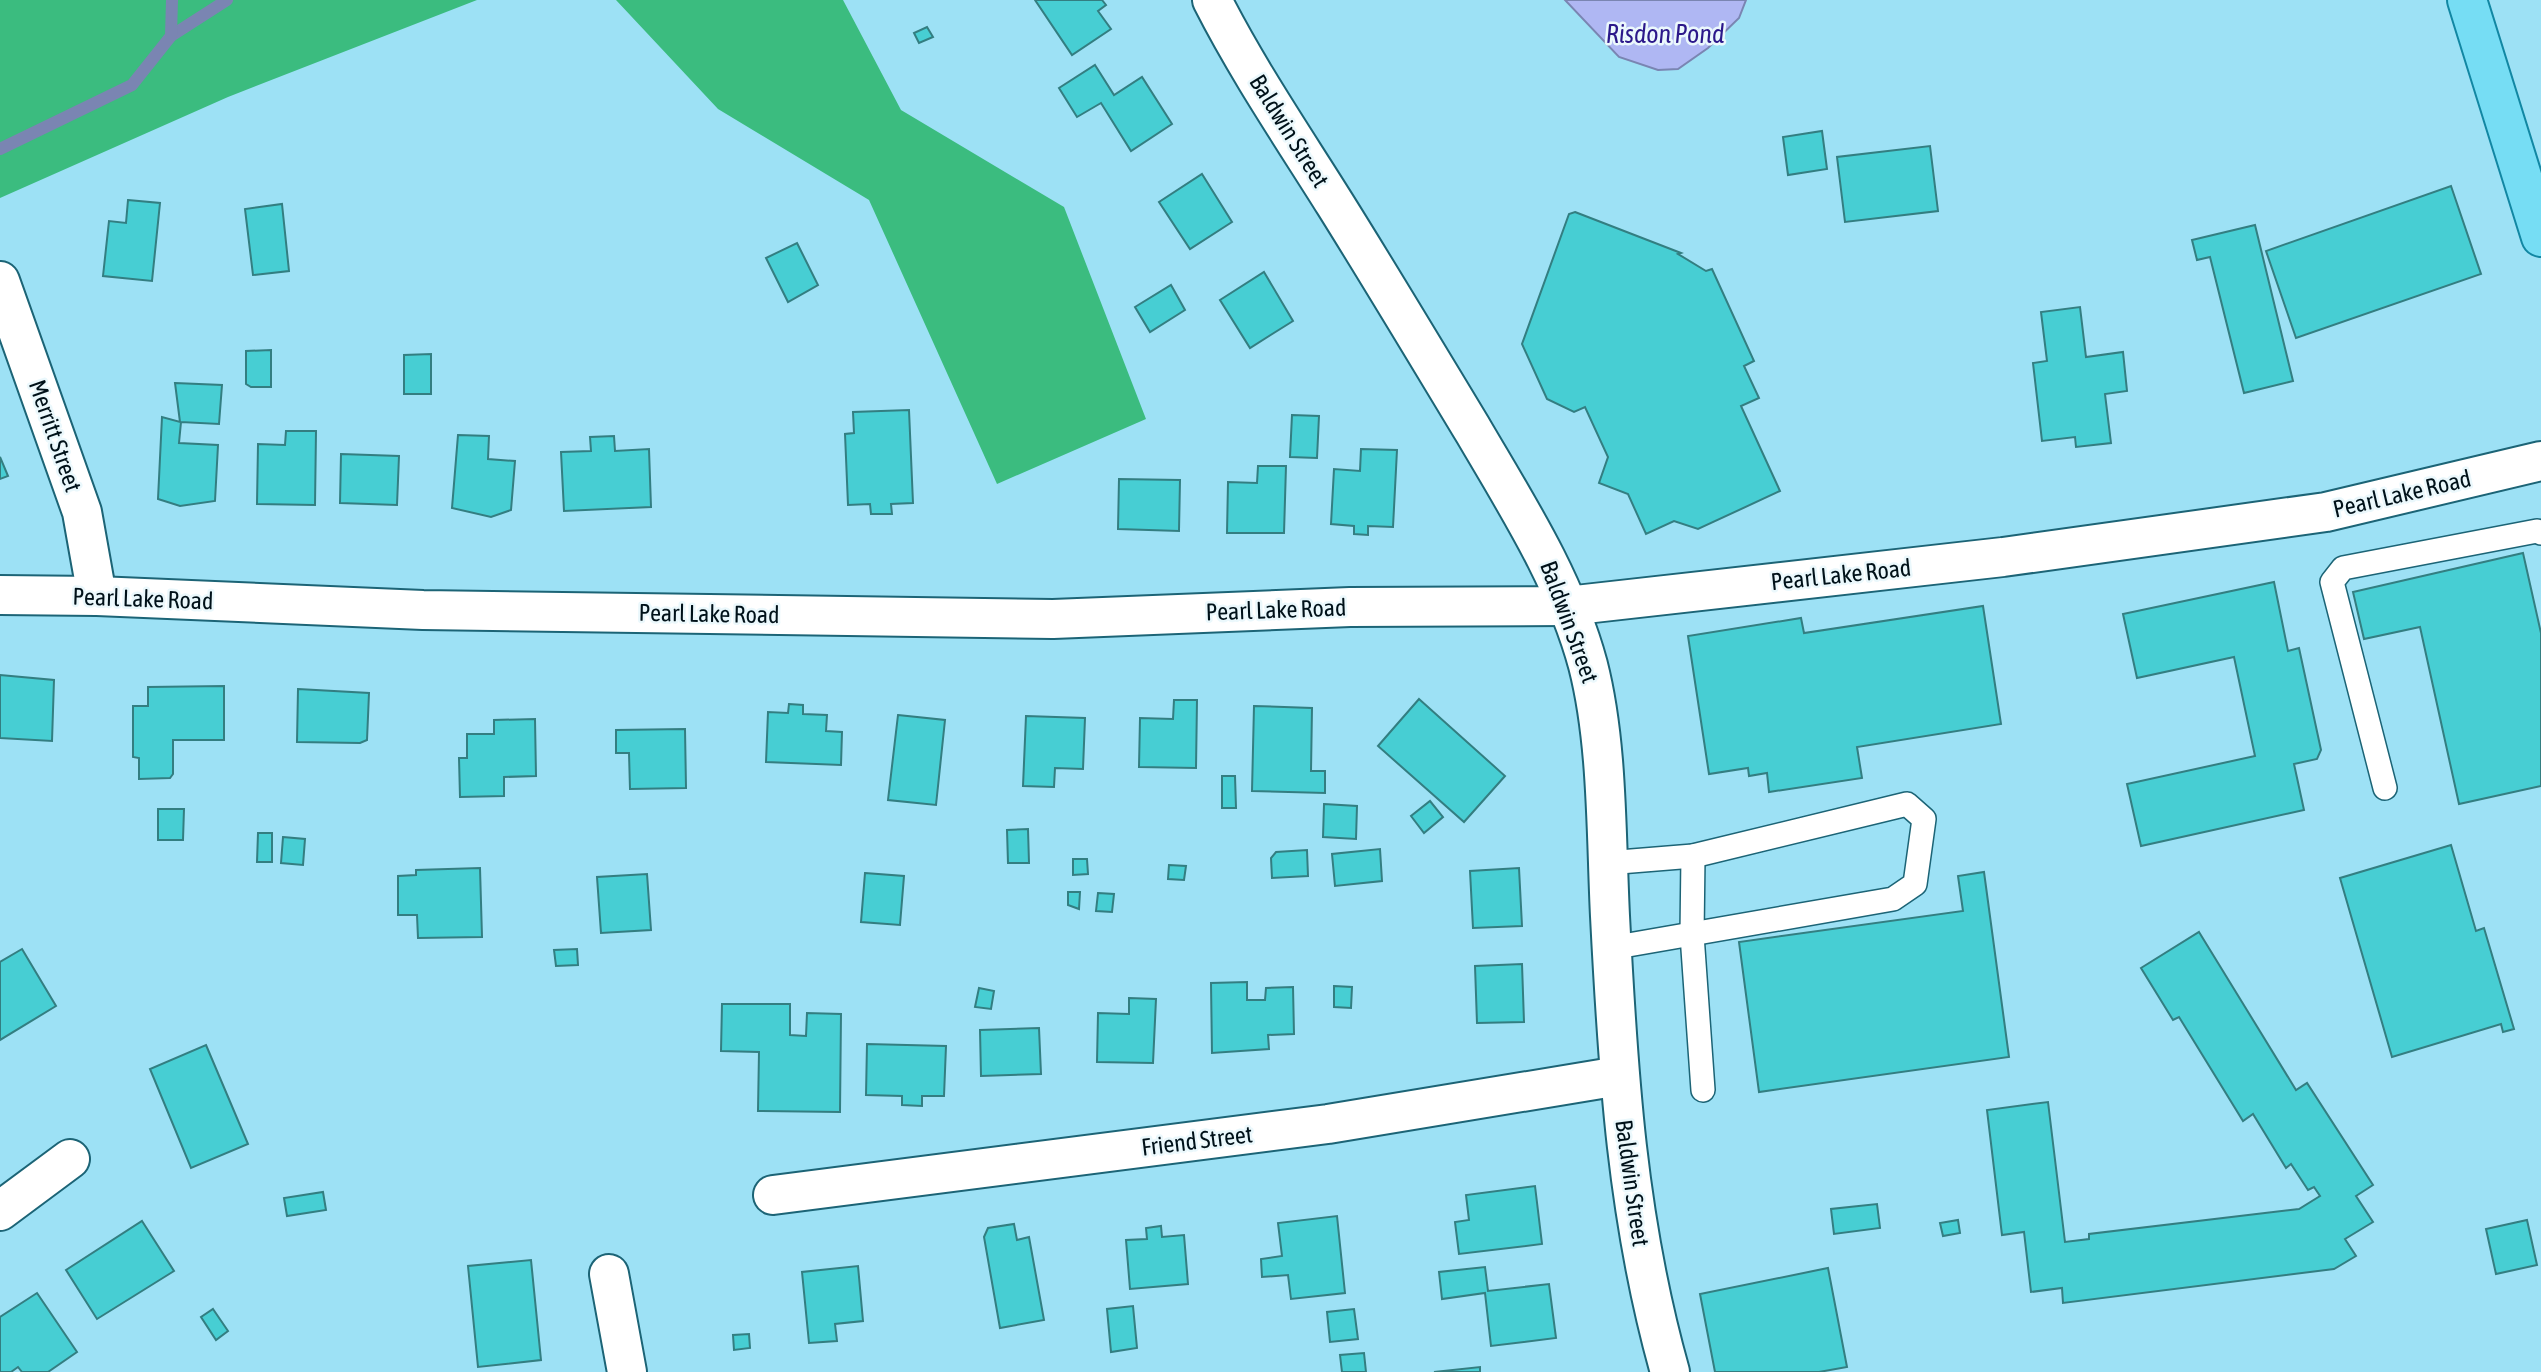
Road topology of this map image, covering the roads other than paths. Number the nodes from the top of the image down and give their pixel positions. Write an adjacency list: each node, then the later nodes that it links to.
1 (1212, 0): 9 (main road, Baldwin Street)
2 (2467, 0): 3 (main road)
3 (2541, 237)
4 (0, 281): 8 (main road, Merritt Street)
5 (2541, 461): 9 (main road, Pearl Lake Road)
6 (2541, 533): 10 (lane)
7 (0, 595): 8 (main road, Pearl Lake Road)
8 (97, 596): 9 (main road, Pearl Lake Road)
9 (1567, 606): 12 (main road, Baldwin Street)
10 (2385, 789)
11 (1693, 856): 12 (lane); 13 (lane); 13 (lane)
12 (1607, 863): 14 (main road, Baldwin Street)
13 (1692, 935): 14 (lane); 16 (lane)
14 (1612, 948): 15 (main road, Baldwin Street)
15 (1619, 1076): 18 (main road, Friend Street); 22 (main road, Baldwin Street)
16 (1703, 1090)
17 (71, 1159): 19 (main road)
18 (774, 1195)
19 (0, 1210)
20 (609, 1274): 21 (main road)
21 (627, 1372)
22 (1670, 1372)

